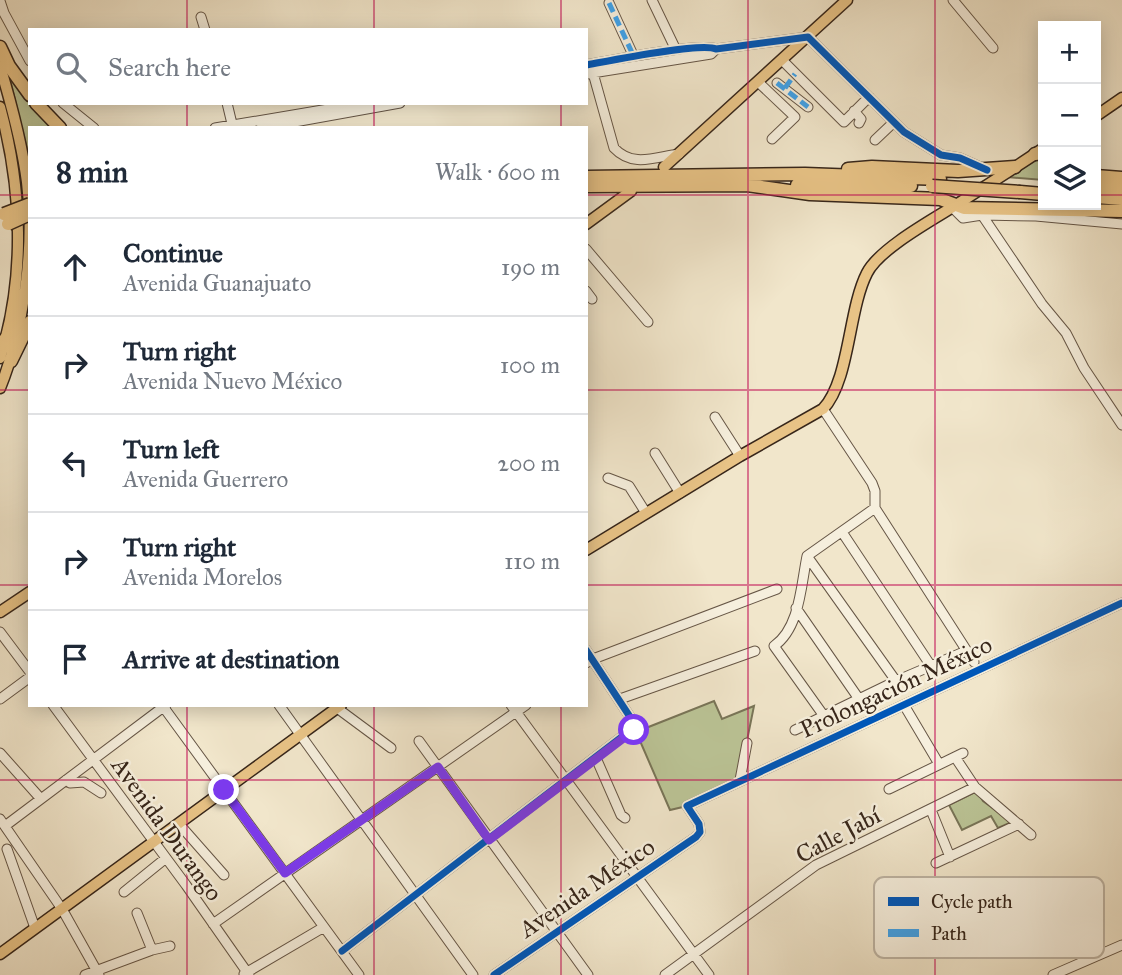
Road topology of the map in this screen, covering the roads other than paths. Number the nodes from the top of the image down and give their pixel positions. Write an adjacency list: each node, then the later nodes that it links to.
1 (652, 0): 12 (street)
2 (847, 0): 8 (main road)
3 (953, 0): 10 (street)
4 (0, 1): 13 (street)
5 (609, 3): 14 (street)
6 (201, 17): 7 (street)
7 (204, 28)
8 (808, 37): 11 (street); 15 (main road); 23 (street)
9 (0, 47): 21 (highway)
10 (993, 48)
11 (716, 49): 12 (street); 18 (street)
12 (676, 50): 14 (street)
13 (28, 57)
14 (634, 57): 16 (street)
15 (782, 60): 19 (street); 20 (main road)
16 (588, 65)
17 (0, 66): 63 (main road)
18 (590, 74): 42 (street)
19 (795, 74): 22 (street); 22 (street)
20 (758, 82): 40 (street); 42 (main road)
21 (28, 92)
22 (817, 97): 31 (street)
23 (869, 97): 31 (street); 34 (street)
24 (1122, 98): 32 (main road)
25 (38, 105): 36 (highway)
26 (65, 105): 37 (street)
27 (228, 105): 38 (street)
28 (355, 105): 33 (street)
29 (379, 105): 33 (street)
30 (0, 107): 76 (main road)
31 (854, 111): 35 (street)
32 (1101, 113)
33 (281, 121): 38 (street); 39 (street)
34 (894, 122): 41 (street); 46 (street)
35 (859, 123)
36 (59, 126)
37 (91, 126)
38 (233, 126)
39 (267, 126)
40 (772, 139)
41 (875, 140)
42 (681, 153): 44 (main road)
43 (1038, 153): 45 (main road)
44 (664, 167)
45 (1015, 167): 46 (highway); 64 (main road)
46 (987, 170): 47 (highway)
47 (806, 174): 49 (highway); 51 (highway)
48 (1101, 176): 50 (highway)
49 (588, 177)
50 (1122, 178)
51 (936, 183): 52 (highway); 56 (highway)
52 (747, 185): 54 (highway); 64 (highway)
53 (1038, 186): 56 (highway)
54 (588, 187)
55 (1101, 187): 57 (highway)
56 (1021, 188): 59 (highway)
57 (1122, 188)
58 (631, 191): 69 (main road)
59 (1038, 193)
60 (1101, 197): 61 (highway)
61 (1122, 199)
62 (28, 205): 68 (highway, bridge)
63 (28, 207)
64 (954, 207): 65 (highway); 67 (street); 79 (main road)
65 (1122, 211)
66 (28, 215): 68 (highway, bridge)
67 (982, 215): 70 (street); 81 (street)
68 (3, 221)
69 (588, 222)
70 (1119, 223): 71 (street)
71 (1122, 234)
72 (28, 242): 77 (main road)
73 (588, 251): 74 (street)
74 (648, 322)
75 (28, 325): 77 (highway)
76 (3, 341): 77 (main road)
77 (6, 359): 78 (main road)
78 (0, 388)
79 (823, 409): 83 (main road); 86 (street)
80 (715, 417): 83 (street)
81 (1122, 425)
82 (655, 453): 85 (street)
83 (740, 456): 85 (main road)
84 (608, 478): 87 (street)
85 (680, 493): 87 (main road)
86 (875, 508): 88 (street); 97 (street)
87 (646, 513): 89 (main road)
88 (842, 532): 90 (street); 101 (street)
89 (588, 549)
90 (807, 556): 94 (street); 104 (street)
91 (777, 589): 99 (street)
92 (28, 593): 95 (main road)
93 (1122, 603): 108 (street, Prolongación México)
94 (796, 608): 107 (street); 115 (street)
95 (0, 612)
96 (0, 632): 102 (street)
97 (966, 651): 100 (street); 101 (street)
98 (755, 652): 106 (street)
99 (589, 661): 106 (street)
100 (974, 662)
101 (931, 666): 104 (street)
102 (28, 672)
103 (28, 677): 105 (street)
104 (896, 681): 107 (street)
105 (0, 699)
106 (620, 699): 122 (street)
107 (859, 699): 115 (street)
108 (904, 705): 124 (street); 128 (street, Prolongación México)
109 (55, 707): 123 (street, Avenida Durango)
110 (163, 707): 123 (street)
111 (165, 707): 131 (street)
112 (280, 707): 117 (street)
113 (339, 707): 117 (main road); 120 (street)
114 (513, 709): 125 (street); 127 (street)
115 (824, 716): 116 (street)
116 (795, 730)
117 (300, 734): 131 (main road); 136 (street)
118 (419, 741): 125 (street)
119 (747, 743): 128 (street)
120 (391, 748)
121 (0, 753): 133 (street)
122 (596, 758): 127 (street); 135 (street)
123 (93, 760): 126 (street); 144 (street, Avenida Durango)
124 (939, 764): 129 (street); 130 (street)
125 (438, 767): 136 (street); 142 (street)
126 (66, 780): 132 (street); 133 (street)
127 (566, 780): 142 (street); 151 (street)
128 (740, 780): 140 (street, Prolongación México)
129 (975, 787): 134 (street, Calle Jabí); 139 (street)
130 (889, 789)
131 (224, 790): 138 (main road); 149 (street)
132 (101, 793)
133 (41, 799): 137 (street)
134 (931, 810): 146 (street); 166 (street, Calle Jabí)
135 (625, 818)
136 (361, 820): 149 (street); 153 (street)
137 (2, 823): 143 (street)
138 (179, 824): 144 (main road); 150 (street)
139 (1018, 824): 141 (street); 146 (street)
140 (700, 832): 151 (street, Avenida México)
141 (1031, 835)
142 (489, 840): 153 (street); 159 (street)
143 (16, 843): 145 (street); 154 (street)
144 (153, 843): 147 (street, Avenida Durango); 154 (main road)
145 (4, 851): 158 (street)
146 (950, 857): 148 (street)
147 (166, 858): 152 (street); 156 (street, Avenida Durango)
148 (936, 863)
149 (285, 873): 156 (street); 157 (street)
150 (224, 875)
151 (637, 877): 159 (street, Avenida México); 166 (street)
152 (124, 892)
153 (415, 895): 163 (street); 172 (street)
154 (62, 909): 158 (main road); 168 (street)
155 (137, 912): 162 (street)
156 (212, 924): 169 (street, Avenida Durango)
157 (324, 927): 163 (street); 169 (street)
158 (35, 928): 165 (main road)
159 (556, 932): 173 (street, Avenida México); 174 (street)
160 (1121, 945): 164 (street)
161 (170, 946): 162 (street)
162 (152, 950): 168 (street)
163 (342, 951): 171 (street)
164 (1104, 952)
165 (0, 954)
166 (693, 954): 175 (street, Calle Jabí); 176 (street)
167 (1091, 958): 177 (street)
168 (97, 972): 170 (street)
169 (246, 974)
170 (85, 975)
171 (359, 975)
172 (473, 975)
173 (494, 975)
174 (588, 975)
175 (665, 975)
176 (709, 975)
177 (1052, 975)

